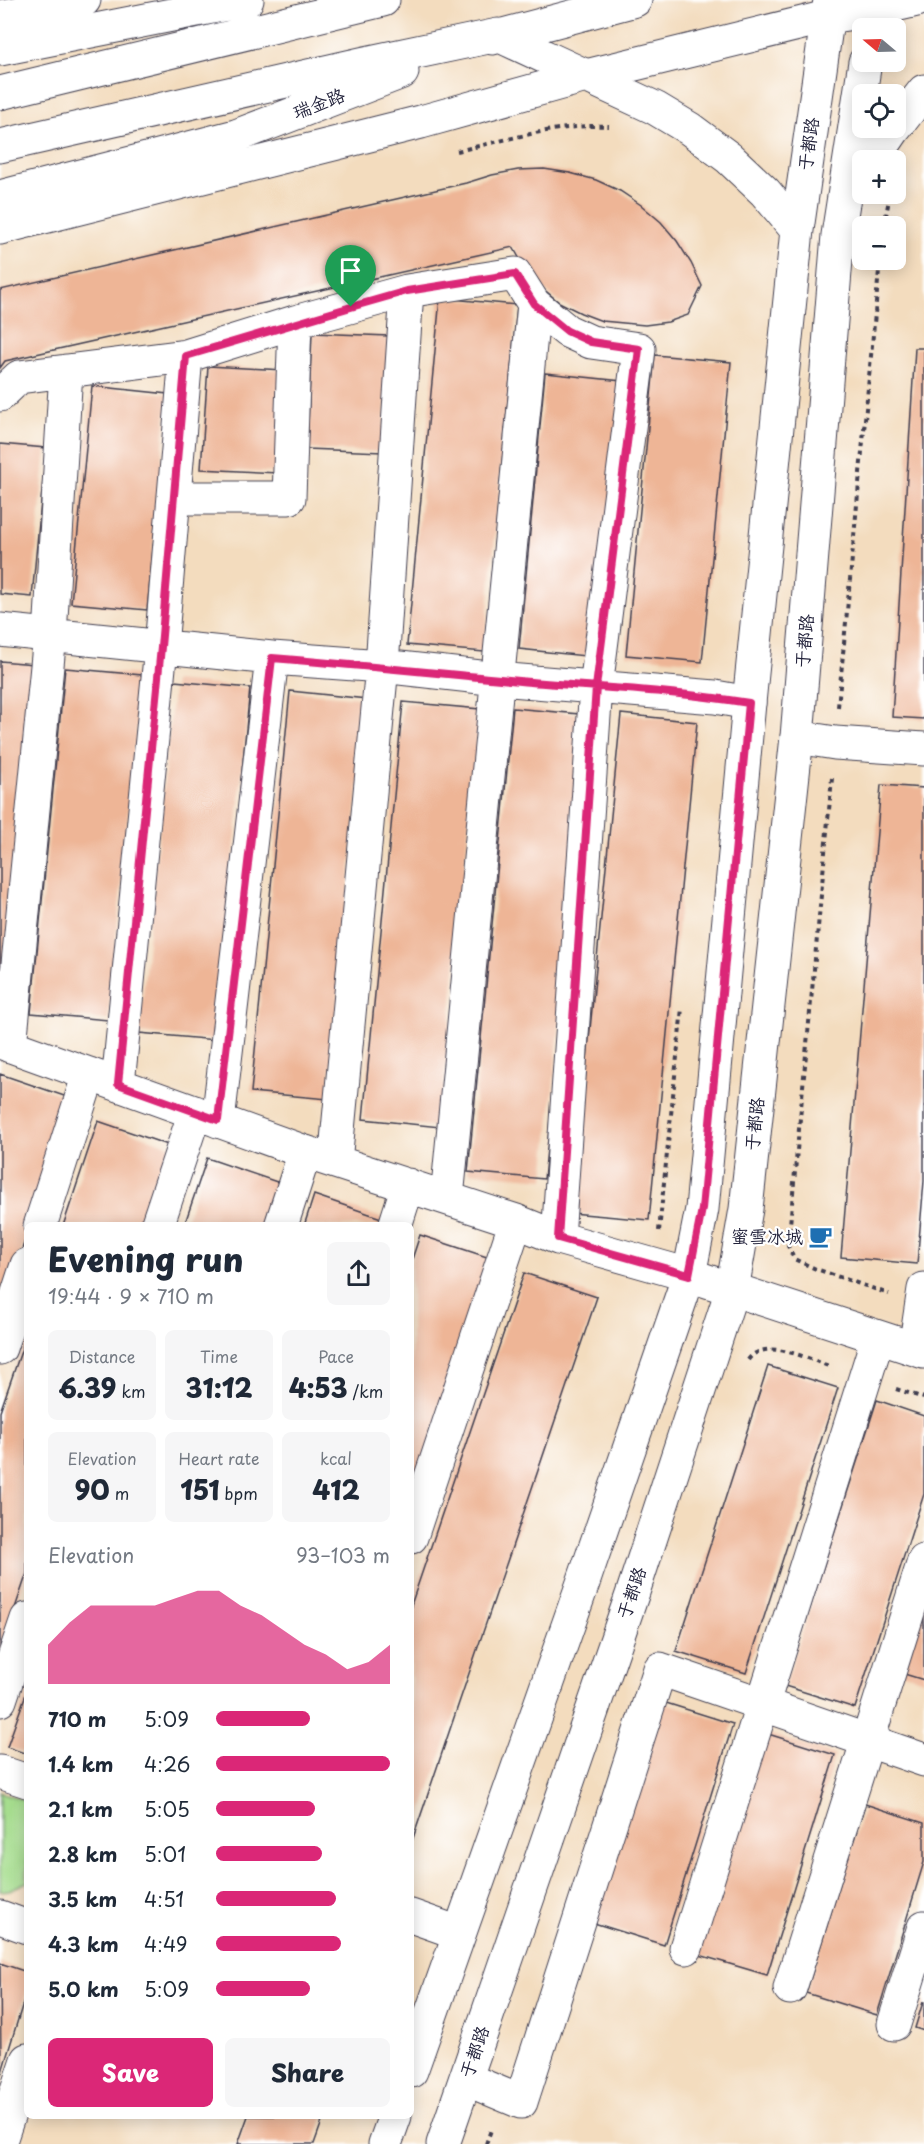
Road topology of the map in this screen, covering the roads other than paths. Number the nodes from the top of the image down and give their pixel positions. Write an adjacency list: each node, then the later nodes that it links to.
1 (84, 0): 8 (main road)
2 (247, 0): 10 (main road)
3 (384, 0): 14 (main road)
4 (635, 0): 9 (main road, 瑞金路)
5 (917, 0): 7 (main road)
6 (828, 8): 7 (main road); 12 (main road); 20 (main road, 于都路)
7 (873, 13)
8 (0, 17)
9 (498, 35): 12 (main road); 16 (main road); 17 (main road, 瑞金路)
10 (0, 49)
11 (864, 72): 21 (main road, 于都路)
12 (586, 76): 19 (main road); 20 (main road)
13 (924, 92): 15 (main road)
14 (0, 93)
15 (906, 114)
16 (0, 146)
17 (0, 197)
18 (852, 200): 21 (main road)
19 (0, 228)
20 (797, 230): 36 (main road, 于都路)
21 (838, 235): 37 (main road, 于都路)
22 (407, 291): 23 (main road); 24 (main road); 33 (main road)
23 (534, 304): 34 (main road); 35 (main road)
24 (295, 322): 25 (main road); 28 (main road)
25 (186, 356): 26 (main road); 28 (main road)
26 (66, 371): 27 (main road); 30 (main road)
27 (0, 394)
28 (174, 498): 31 (main road)
29 (0, 630): 30 (main road)
30 (50, 635): 31 (main road); 39 (main road)
31 (161, 647): 32 (main road); 40 (main road)
32 (272, 658): 33 (main road); 41 (main road)
33 (382, 666): 34 (main road); 42 (main road)
34 (498, 679): 35 (main road); 44 (main road)
35 (596, 687): 36 (main road); 50 (main road)
36 (749, 703): 52 (main road, 于都路)
37 (797, 737): 38 (main road); 53 (main road, 于都路)
38 (924, 748)
39 (5, 1044): 40 (main road)
40 (104, 1079): 41 (main road); 46 (main road)
41 (206, 1116): 42 (main road); 47 (main road)
42 (320, 1157): 43 (main road); 48 (main road)
43 (408, 1185): 44 (main road); 49 (main road)
44 (447, 1198): 45 (main road)
45 (516, 1221): 50 (main road); 58 (main road)
46 (42, 1222)
47 (160, 1222)
48 (283, 1222)
49 (396, 1222)
50 (558, 1238): 52 (main road)
51 (24, 1274): 56 (main road)
52 (689, 1275): 53 (main road); 71 (main road, 于都路)
53 (732, 1290): 55 (main road); 77 (main road, 于都路)
54 (923, 1297): 57 (main road)
55 (878, 1337): 57 (main road); 62 (main road)
56 (0, 1348)
57 (919, 1351)
58 (414, 1529)
59 (924, 1562): 63 (main road)
60 (24, 1628): 61 (main road)
61 (0, 1700)
62 (762, 1704): 63 (main road); 72 (main road); 77 (main road)
63 (868, 1741): 64 (main road); 73 (main road)
64 (924, 1760)
65 (0, 1772): 66 (main road)
66 (24, 1780)
67 (0, 1917): 69 (main road)
68 (414, 1917): 71 (main road)
69 (24, 1926)
70 (924, 1927): 74 (main road)
71 (459, 1933): 75 (main road, 于都路)
72 (686, 1948)
73 (790, 1988)
74 (894, 2024)
75 (414, 2062)
76 (24, 2069): 79 (main road)
77 (466, 2079): 81 (main road, 于都路)
78 (394, 2119): 80 (main road)
79 (0, 2141)
80 (385, 2144)
81 (443, 2144)

